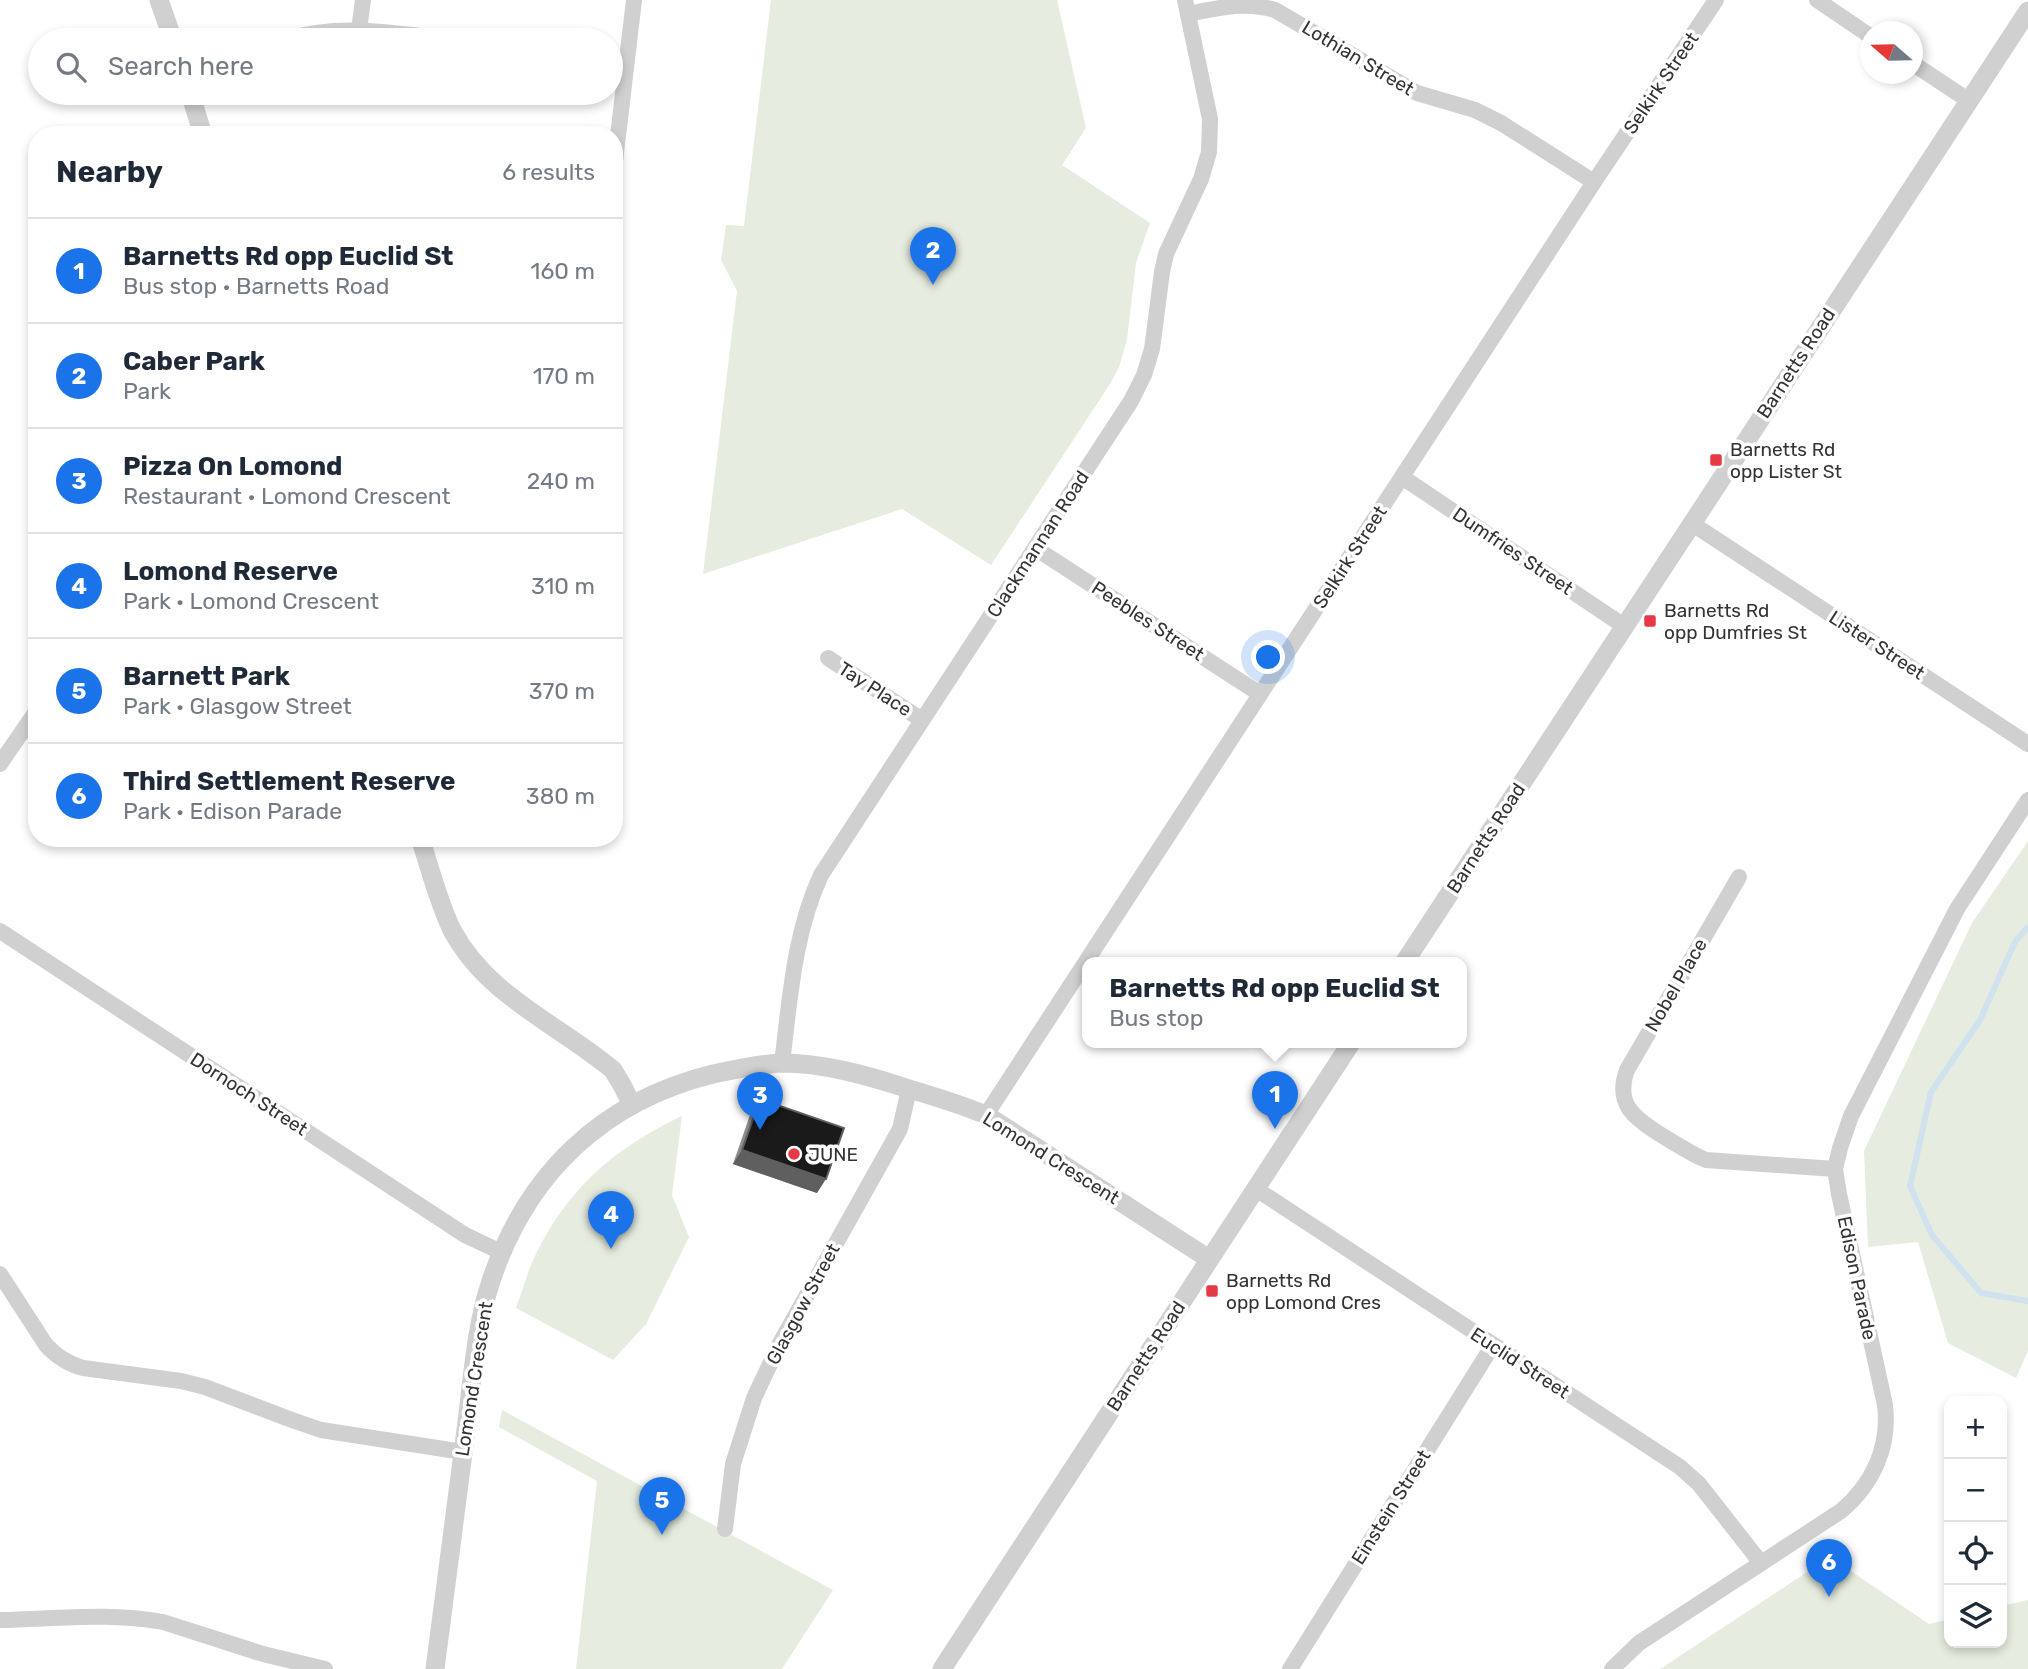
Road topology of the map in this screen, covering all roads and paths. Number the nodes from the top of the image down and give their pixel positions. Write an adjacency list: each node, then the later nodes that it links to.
1 (159, 0): 8 (street)
2 (363, 0): 9 (street)
3 (634, 0): 12 (street)
4 (1716, 0): 20 (street, Selkirk Street)
5 (1817, 0): 10 (street)
6 (1187, 7): 20 (street, Lothian Street); 23 (street, Clackmannan Road)
7 (2028, 10): 15 (street, Barnetts Road)
8 (169, 28)
9 (359, 28)
10 (1860, 29)
11 (623, 58): 12 (street)
12 (628, 59): 14 (street)
13 (1923, 70): 15 (street)
14 (623, 99)
15 (1968, 100): 22 (street, Barnetts Road)
16 (194, 105): 18 (street)
17 (622, 105): 19 (street)
18 (200, 126)
19 (620, 126)
20 (1594, 182): 21 (street, Selkirk Street)
21 (1402, 477): 24 (street, Dumfries Street); 26 (street, Selkirk Street)
22 (1691, 523): 24 (street, Barnetts Road); 29 (street, Lister Street)
23 (1035, 548): 26 (street, Peebles Street); 27 (street, Clackmannan Road)
24 (1625, 626): 36 (street, Barnetts Road)
25 (828, 658): 27 (street, Tay Place)
26 (1260, 694): 35 (street, Selkirk Street)
27 (922, 720): 39 (street, Clackmannan Road)
28 (28, 723): 30 (street)
29 (2028, 744)
30 (0, 764)
31 (2028, 800): 45 (street, Edison Parade)
32 (423, 847): 43 (street)
33 (1739, 877): 41 (street, Nobel Place)
34 (0, 931): 47 (street, Dornoch Street)
35 (1089, 957)
36 (1408, 957)
37 (1082, 967): 44 (street, Selkirk Street)
38 (1348, 1048): 46 (street, Barnetts Road)
39 (782, 1063): 40 (street, Lomond Crescent); 43 (street, Lomond Crescent)
40 (909, 1089): 44 (street, Lomond Crescent); 52 (street, Glasgow Street)
41 (1624, 1097): 42 (street); 45 (street)
42 (1607, 1101)
43 (632, 1105): 47 (street, Lomond Crescent)
44 (986, 1115): 48 (street, Lomond Crescent)
45 (1835, 1168): 53 (street, Edison Parade)
46 (1256, 1189): 48 (street, Barnetts Road); 50 (street, Euclid Street)
47 (501, 1252): 51 (street, Lomond Crescent)
48 (1209, 1259): 57 (street, Barnetts Road)
49 (0, 1274): 51 (street)
50 (1493, 1345): 53 (street, Euclid Street); 58 (street, Einstein Street)
51 (463, 1452): 56 (street, Lomond Crescent)
52 (725, 1529)
53 (1761, 1563): 59 (street, Edison Parade)
54 (0, 1620): 55 (street)
55 (325, 1669)
56 (435, 1669)
57 (942, 1669)
58 (1290, 1669)
59 (1612, 1669)

